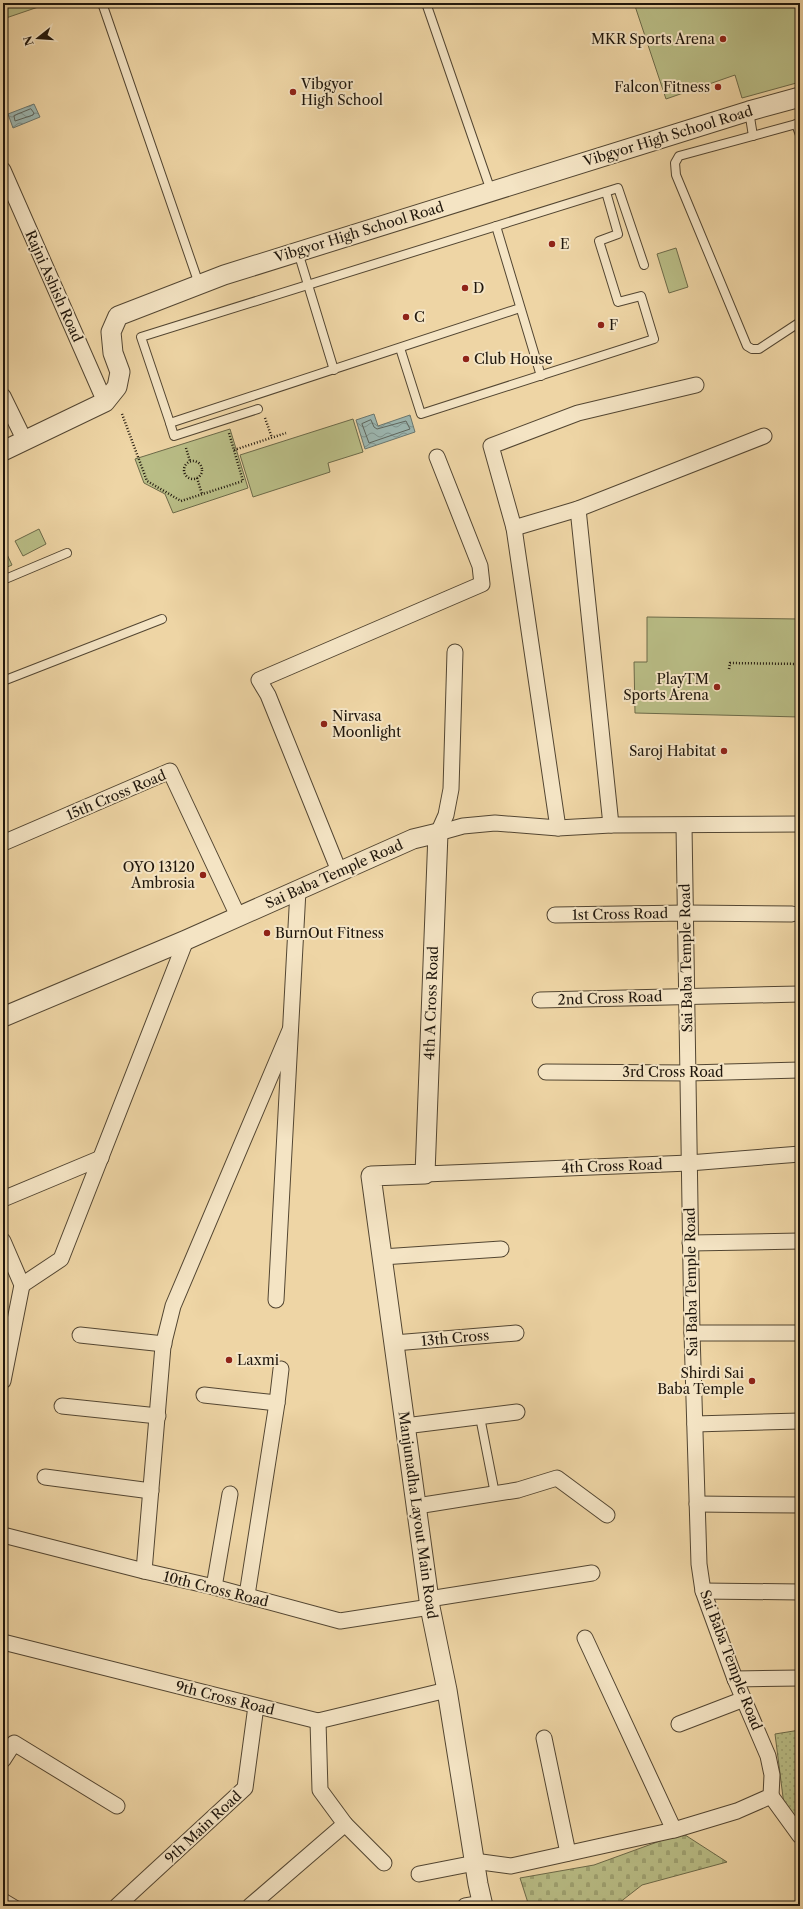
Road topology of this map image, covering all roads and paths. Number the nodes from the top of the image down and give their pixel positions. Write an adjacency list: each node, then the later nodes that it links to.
1 (102, 3): 14 (lane)
2 (426, 3): 9 (lane)
3 (800, 98): 4 (street, Vibgyor High School Road)
4 (750, 111): 7 (lane); 9 (street, Vibgyor High School Road)
5 (798, 124): 6 (lane); 7 (lane)
6 (800, 135)
7 (753, 136): 17 (lane)
8 (3, 170): 23 (street, Rajni Ashish Road)
9 (491, 191): 12 (street, Vibgyor High School Road)
10 (606, 192): 11 (lane); 13 (lane); 20 (lane)
11 (496, 226): 15 (lane); 16 (lane)
12 (298, 252): 14 (street, Vibgyor High School Road); 15 (lane)
13 (644, 265)
14 (199, 284): 23 (street, Vibgyor High School Road)
15 (308, 285): 19 (lane); 26 (lane)
16 (520, 308): 18 (lane); 20 (lane)
17 (800, 322)
18 (400, 348): 19 (lane); 20 (lane)
19 (334, 370): 26 (lane)
20 (541, 376)
21 (696, 385): 39 (street)
22 (3, 396): 30 (street)
23 (105, 402): 30 (street, Vibgyor High School Road)
24 (258, 409): 26 (lane)
25 (122, 414): 37 (path)
26 (170, 424)
27 (229, 433): 32 (path)
28 (286, 433): 32 (path)
29 (764, 436): 38 (street)
30 (25, 441): 33 (street, Vibgyor High School Road)
31 (186, 448): 35 (path)
32 (234, 450): 37 (path)
33 (3, 451)
34 (437, 457): 53 (street)
35 (190, 461): 36 (path); 36 (path)
36 (196, 478): 37 (path)
37 (202, 494)
38 (578, 509): 39 (street); 48 (street)
39 (514, 528): 50 (street)
40 (67, 553): 41 (lane)
41 (3, 580)
42 (162, 619): 46 (lane)
43 (455, 652): 51 (street)
44 (800, 664): 45 (path)
45 (730, 669)
46 (3, 681)
47 (800, 824): 49 (street, Sai Baba Temple Road)
48 (611, 825): 49 (street, Sai Baba Temple Road); 50 (street, Sai Baba Temple Road)
49 (684, 826): 55 (street, Sai Baba Temple Road)
50 (558, 828): 51 (street, Sai Baba Temple Road)
51 (438, 833): 53 (street, Sai Baba Temple Road); 71 (street, 4th A Cross Road)
52 (3, 843): 58 (street, 15th Cross Road)
53 (339, 871): 54 (street, Sai Baba Temple Road)
54 (298, 890): 58 (street, Sai Baba Temple Road); 64 (street)
55 (686, 912): 56 (street, 1st Cross Road); 57 (street, 1st Cross Road); 61 (street, Sai Baba Temple Road)
56 (792, 914)
57 (555, 915)
58 (238, 916): 59 (street, Sai Baba Temple Road)
59 (186, 940): 63 (street, Sai Baba Temple Road); 69 (street)
60 (800, 994): 61 (street, 2nd Cross Road)
61 (687, 996): 62 (street, 2nd Cross Road); 67 (street, Sai Baba Temple Road)
62 (540, 1000)
63 (3, 1017)
64 (290, 1030): 79 (street); 85 (street)
65 (800, 1070): 67 (street, 3rd Cross Road)
66 (546, 1072): 67 (street, 3rd Cross Road)
67 (688, 1073): 70 (street, Sai Baba Temple Road)
68 (800, 1154): 70 (street, 4th Cross Road)
69 (101, 1158): 72 (street); 78 (street)
70 (690, 1163): 71 (street, 4th Cross Road); 75 (street, Sai Baba Temple Road)
71 (425, 1174): 77 (street, Manjunadha Layout Main Road)
72 (3, 1199)
73 (3, 1241): 78 (street)
74 (800, 1241): 75 (street)
75 (690, 1243): 81 (street, Sai Baba Temple Road)
76 (501, 1249): 77 (street)
77 (382, 1257): 84 (street, Manjunadha Layout Main Road)
78 (22, 1285): 87 (street)
79 (276, 1300)
80 (516, 1333): 84 (street, 13th Cross)
81 (692, 1333): 82 (street); 95 (street, Sai Baba Temple Road)
82 (800, 1333)
83 (80, 1335): 85 (street)
84 (394, 1343): 96 (street, Manjunadha Layout Main Road)
85 (164, 1344): 92 (street)
86 (281, 1369): 89 (street)
87 (3, 1380)
88 (204, 1395): 89 (street)
89 (277, 1403): 111 (street)
90 (62, 1406): 92 (street)
91 (517, 1412): 93 (street)
92 (158, 1416): 98 (street)
93 (480, 1417): 96 (street); 100 (lane)
94 (800, 1421): 95 (street)
95 (695, 1424): 101 (street, Sai Baba Temple Road)
96 (405, 1426): 103 (street, Manjunadha Layout Main Road)
97 (45, 1477): 98 (street)
98 (151, 1491): 106 (street)
99 (230, 1494): 108 (street)
100 (495, 1494): 103 (street); 104 (street)
101 (697, 1504): 102 (street); 109 (street, Sai Baba Temple Road)
102 (800, 1505)
103 (416, 1506): 112 (street, Manjunadha Layout Main Road)
104 (607, 1515)
105 (3, 1535): 106 (street, 10th Cross Road)
106 (144, 1571): 108 (street, 10th Cross Road)
107 (592, 1573): 112 (street, 10th Cross Road)
108 (214, 1587): 111 (street, 10th Cross Road)
109 (703, 1591): 110 (street); 116 (street, Sai Baba Temple Road)
110 (800, 1592)
111 (247, 1595): 112 (street, 10th Cross Road)
112 (430, 1602): 117 (street, Manjunadha Layout Main Road)
113 (585, 1638): 127 (street)
114 (3, 1642): 119 (street, 9th Cross Road)
115 (800, 1678): 116 (street)
116 (735, 1679): 118 (street, Sai Baba Temple Road)
117 (447, 1690): 120 (street, 9th Cross Road); 130 (street, Manjunadha Layout Main Road)
118 (744, 1699): 121 (street); 124 (street, Sai Baba Temple Road)
119 (256, 1706): 120 (street, 9th Cross Road); 136 (street, 9th Main Road)
120 (318, 1721): 126 (street)
121 (679, 1724)
122 (544, 1738): 129 (street)
123 (3, 1760): 125 (street)
124 (771, 1796): 127 (street); 128 (street)
125 (117, 1806)
126 (345, 1824): 131 (street); 137 (street)
127 (674, 1830): 129 (street)
128 (800, 1836)
129 (568, 1853): 130 (street)
130 (474, 1862): 132 (street); 134 (street, Manjunadha Layout Main Road)
131 (384, 1864)
132 (419, 1874)
133 (3, 1897): 135 (lane)
134 (477, 1905)
135 (18, 1906)
136 (117, 1906)
137 (250, 1906)

